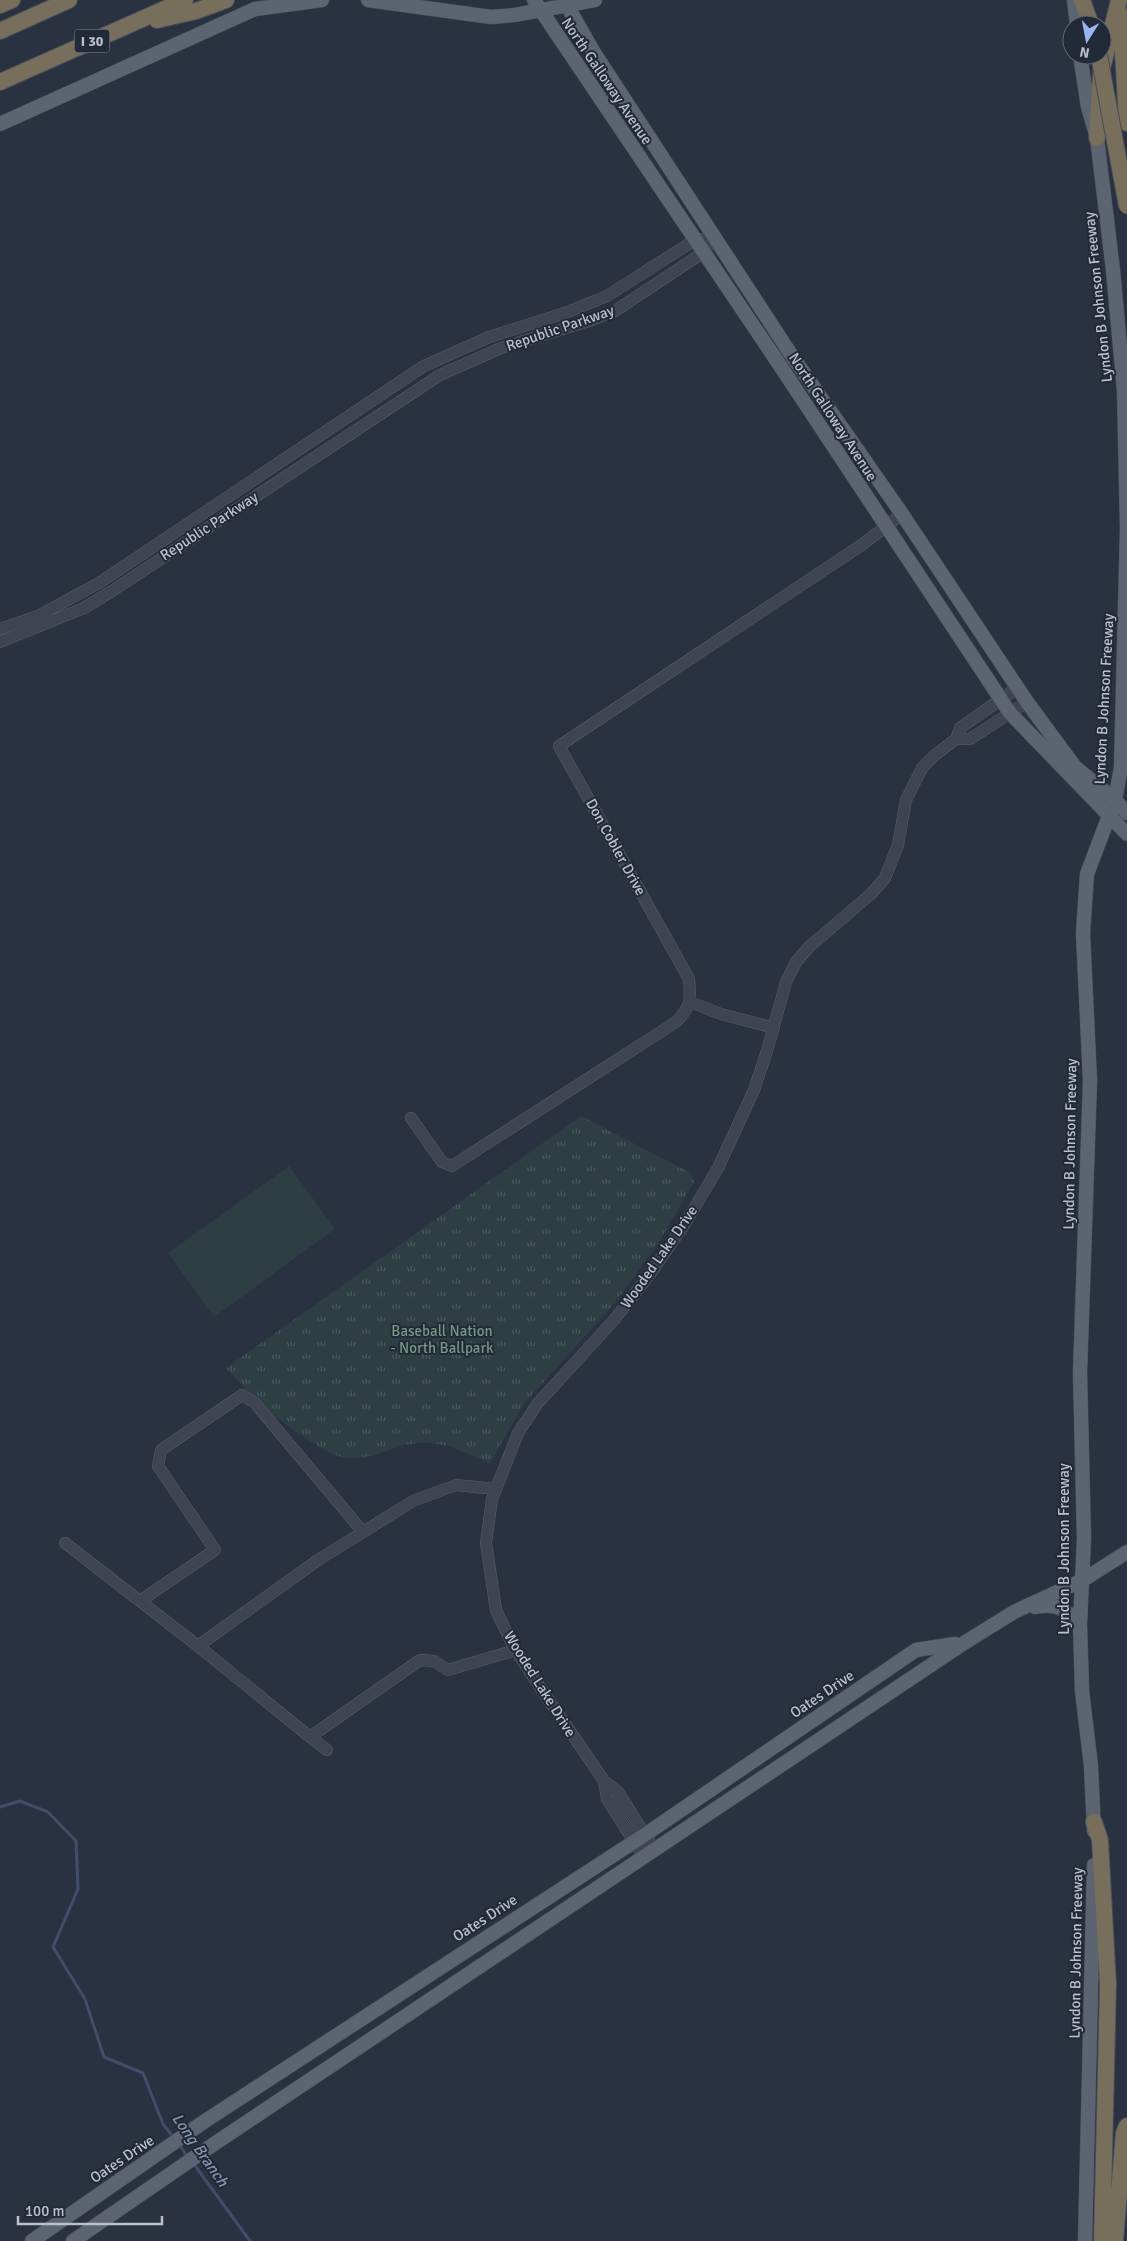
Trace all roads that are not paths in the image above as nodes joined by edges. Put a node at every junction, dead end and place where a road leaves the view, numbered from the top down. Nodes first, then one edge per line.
1 (12, 0) edge
2 (69, 0) edge
3 (185, 0) edge
4 (226, 0) edge
5 (268, 0) edge
6 (322, 0) edge
7 (368, 0) edge
8 (595, 0) edge
9 (1074, 0) edge
10 (1082, 0) edge
11 (1119, 0) edge
12 (566, 3) edge
13 (537, 5) edge
14 (0, 6) edge
15 (255, 9) junction
16 (1076, 15) edge
17 (1087, 15) edge
18 (123, 28) junction
19 (0, 31) edge
20 (1082, 65) edge
21 (1101, 65) edge
22 (0, 82) edge
23 (1127, 123) edge
24 (0, 124) edge
25 (1097, 138) junction
26 (650, 139) junction
27 (633, 149) junction
28 (1127, 206) edge
29 (715, 236) junction
30 (695, 240) junction
31 (704, 252) junction
32 (565, 313) junction
33 (568, 328) junction
34 (902, 514) junction
35 (885, 527) junction
36 (0, 629) edge
37 (0, 642) edge
38 (1018, 688) junction
39 (1001, 699) junction
40 (1027, 702) junction
41 (1010, 713) junction
42 (956, 739) junction
43 (1121, 768) junction
44 (1093, 784) junction
45 (1115, 800) junction
46 (1127, 813) edge
47 (1110, 816) junction
48 (1127, 834) edge
49 (690, 1002) junction
50 (774, 1028) junction
51 (411, 1118) dead end
52 (496, 1489) junction
53 (363, 1532) junction
54 (65, 1543) dead end
55 (1127, 1552) edge
56 (1083, 1580) junction
57 (140, 1601) junction
58 (1014, 1612) junction
59 (1080, 1624) junction
60 (964, 1643) junction
61 (198, 1646) junction
62 (516, 1650) junction
63 (793, 1733) junction
64 (310, 1737) junction
65 (803, 1749) junction
66 (327, 1750) dead end
67 (1094, 1822) junction
68 (640, 1837) junction
69 (649, 1852) junction
70 (246, 2095) junction
71 (257, 2115) junction
72 (1127, 2126) edge
73 (77, 2209) junction
74 (89, 2230) junction
75 (32, 2241) edge
76 (73, 2241) edge
77 (1085, 2241) edge
78 (1102, 2241) edge
79 (1115, 2241) edge

1 - 14 highway
2 - 19 highway
3 - 18 highway, I 30
4 - 18 highway
5 - 15 main road
6 - 15 main road
7 - 13 main road
8 - 12 main road
9 - 16 main road
10 - 17 highway
11 - 23 highway
11 - 25 highway
12 - 13 main road
12 - 26 main road, North Galloway Avenue
13 - 27 main road, North Galloway Avenue
15 - 24 main road
18 - 22 highway, I 30
20 - 25 main road, Lyndon B Johnson Freeway
21 - 28 highway, bridge
25 - 43 main road, Lyndon B Johnson Freeway
26 - 27 main road
26 - 29 main road, North Galloway Avenue
27 - 30 main road, North Galloway Avenue
29 - 30 street, Republic Parkway
29 - 31 street, Republic Parkway
29 - 34 main road, North Galloway Avenue
30 - 31 main road, North Galloway Avenue
30 - 32 street, Republic Parkway
31 - 33 street, Republic Parkway
31 - 35 main road, North Galloway Avenue
32 - 33 street
32 - 36 street, Republic Parkway
33 - 37 street, Republic Parkway
34 - 35 street, Don Cobler Drive
34 - 38 main road, North Galloway Avenue
35 - 39 main road, North Galloway Avenue
35 - 49 street, Don Cobler Drive
38 - 39 street, Wooded Lake Drive
38 - 40 main road, North Galloway Avenue
39 - 41 main road, North Galloway Avenue
39 - 42 street, Wooded Lake Drive
40 - 41 street, Wooded Lake Drive
40 - 44 main road, North Galloway Avenue
41 - 42 street, Wooded Lake Drive
41 - 47 main road, North Galloway Avenue
42 - 50 street, Wooded Lake Drive
43 - 44 main road
43 - 45 main road, Lyndon B Johnson Freeway
44 - 45 main road, North Galloway Avenue
45 - 46 main road, North Galloway Avenue
45 - 47 main road, Lyndon B Johnson Freeway
47 - 48 main road, North Galloway Avenue
47 - 56 main road, Lyndon B Johnson Freeway
49 - 50 street
49 - 51 street
50 - 52 street, Wooded Lake Drive
52 - 53 street
52 - 62 street, Wooded Lake Drive
53 - 57 street
53 - 61 street
54 - 57 street
55 - 56 main road, Oates Drive
56 - 58 main road, Oates Drive
56 - 59 main road, Lyndon B Johnson Freeway
57 - 61 street
58 - 59 main road
58 - 60 main road, Oates Drive
59 - 67 main road, Lyndon B Johnson Freeway
60 - 63 main road, Oates Drive
60 - 65 main road, Oates Drive
61 - 64 street
62 - 64 street
62 - 68 street, Wooded Lake Drive
63 - 65 main road
63 - 68 main road, Oates Drive
64 - 66 street
65 - 69 main road, Oates Drive
67 - 77 main road, Lyndon B Johnson Freeway
67 - 78 highway
68 - 69 street, Wooded Lake Drive
68 - 70 main road, Oates Drive
69 - 71 main road, Oates Drive
70 - 71 main road
70 - 73 main road, Oates Drive
71 - 74 main road, Oates Drive
72 - 79 highway
73 - 74 main road
73 - 75 main road, Oates Drive
74 - 76 main road, Oates Drive

